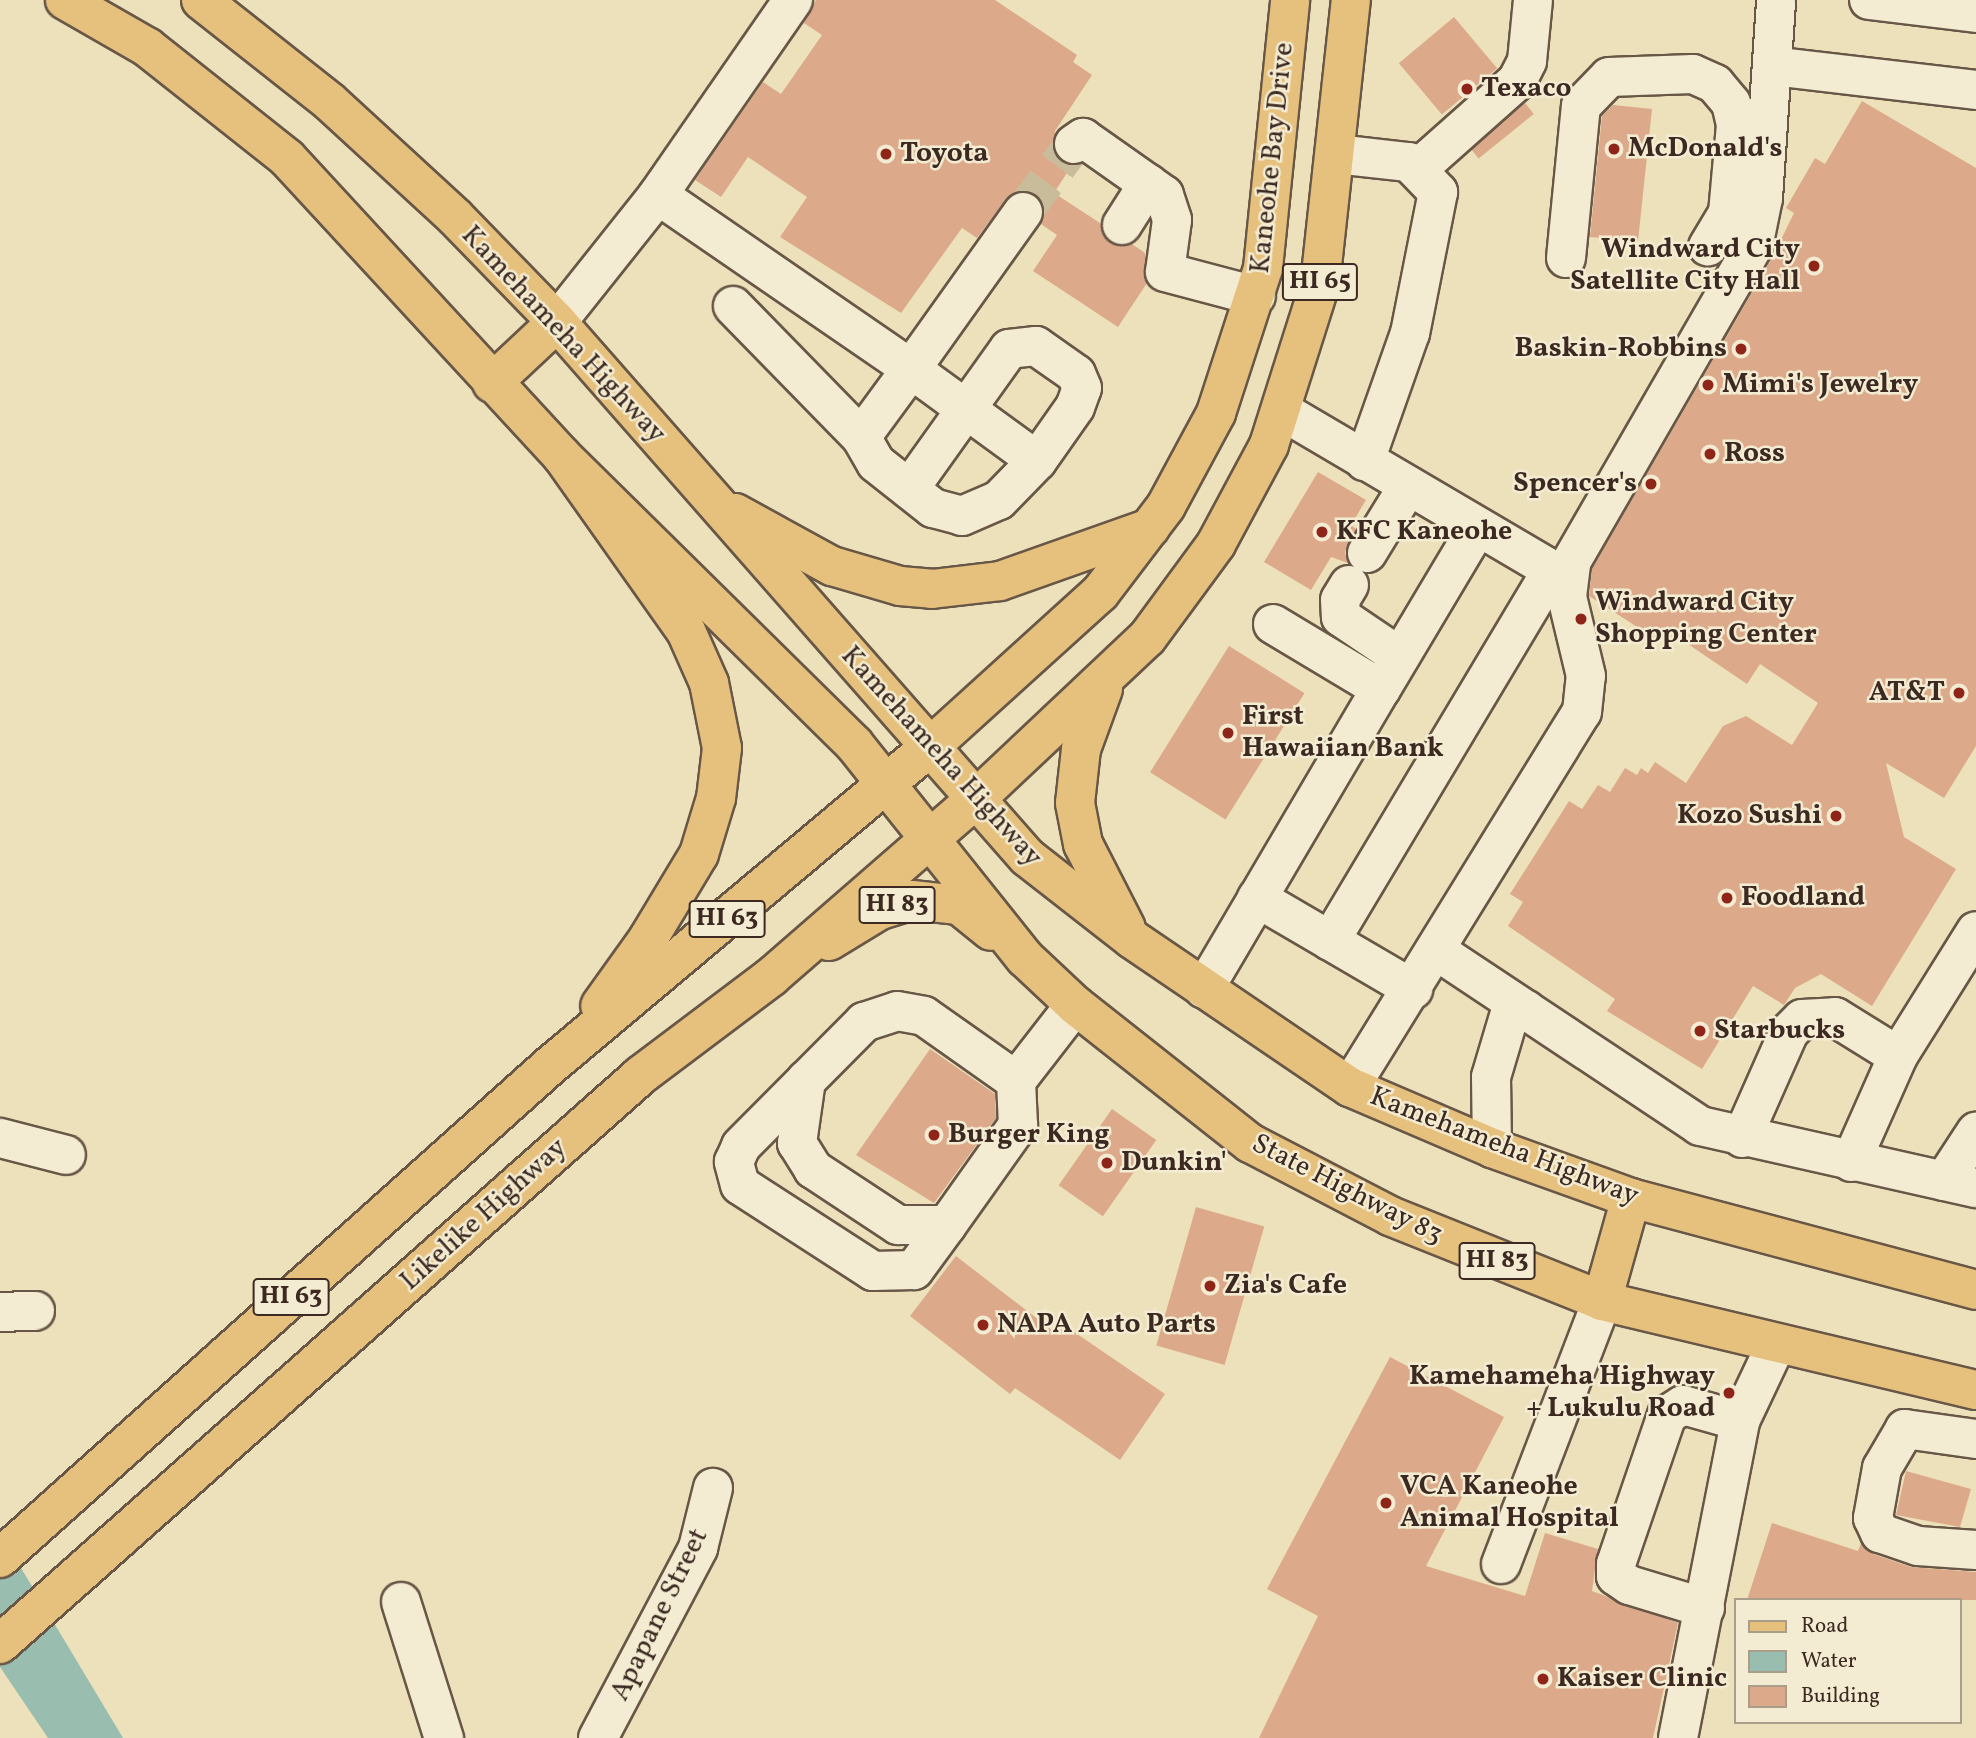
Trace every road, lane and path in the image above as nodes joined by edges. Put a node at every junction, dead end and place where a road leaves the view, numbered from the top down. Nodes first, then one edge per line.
1 (65, 0) edge
2 (793, 0) edge
3 (1290, 0) edge
4 (1351, 0) edge
5 (1533, 0) edge
6 (1776, 0) edge
7 (1869, 0) edge
8 (217, 5) edge
9 (1976, 13) edge
10 (1772, 66) junction
11 (1920, 83) junction
12 (1976, 90) edge
13 (1976, 119) edge
14 (1073, 144) dead end
15 (1336, 154) junction
16 (1420, 167) junction
17 (1149, 184) junction
18 (658, 194) junction
19 (1023, 212) tunnel mouth
20 (1122, 225) dead end
21 (1566, 258) dead end
22 (1733, 286) junction
23 (1256, 296) junction
24 (733, 306) dead end
25 (557, 322) junction
26 (911, 369) junction
27 (492, 383) junction
28 (966, 410) junction
29 (1282, 411) junction
30 (861, 437) junction
31 (562, 456) junction
32 (1037, 461) junction
33 (1365, 461) junction
34 (1408, 486) junction
35 (909, 489) junction
36 (715, 502) junction
37 (1150, 528) junction
38 (1477, 528) junction
39 (1560, 575) junction
40 (1352, 579) junction
41 (1273, 624) dead end
42 (1311, 647) junction
43 (1400, 657) junction
44 (1106, 682) junction
45 (1381, 689) junction
46 (931, 746) junction
47 (888, 784) junction
48 (977, 798) junction
49 (928, 838) junction
50 (1256, 898) junction
51 (1976, 932) edge
52 (1132, 939) junction
53 (1330, 941) junction
54 (1437, 951) junction
55 (1025, 958) junction
56 (771, 978) junction
57 (1204, 989) junction
58 (1413, 989) junction
59 (1075, 1005) junction
60 (1526, 1010) junction
61 (565, 1053) junction
62 (1898, 1056) junction
63 (806, 1080) junction
64 (1016, 1081) junction
65 (1350, 1087) junction
66 (1976, 1132) edge
67 (0, 1138) edge
68 (1742, 1138) junction
69 (1492, 1149) junction
70 (66, 1155) dead end
71 (1851, 1161) junction
72 (1960, 1184) edge
73 (1631, 1198) junction
74 (947, 1225) junction
75 (1976, 1290) edge
76 (1602, 1301) junction
77 (1776, 1345) junction
78 (1958, 1386) edge
79 (1740, 1421) junction
80 (1931, 1432) junction
81 (1976, 1439) edge
82 (713, 1488) dead end
83 (9, 1550) edge
84 (1976, 1550) edge
85 (1501, 1563) dead end
86 (401, 1602) dead end
87 (1705, 1608) junction
88 (0, 1644) edge
89 (444, 1738) edge
90 (598, 1738) edge
91 (1678, 1738) edge

1 - 27 main road, Kamehameha Highway
2 - 18 street
3 - 23 main road, Kaneohe Bay Drive / HI 65
4 - 15 main road, HI 65
5 - 16 street
6 - 10 street
7 - 9 street
8 - 25 main road, Kamehameha Highway
10 - 11 street
10 - 22 street
11 - 12 street
11 - 13 street
14 - 17 street
15 - 16 street
15 - 29 main road, HI 65
16 - 33 street
17 - 20 street
17 - 23 street
18 - 25 street
18 - 26 street
19 - 26 street
21 - 22 street
22 - 39 street
23 - 37 main road, Kaneohe Bay Drive / HI 65
24 - 30 street
25 - 27 main road
25 - 36 main road, Kamehameha Highway
26 - 28 street
26 - 30 street
27 - 31 main road, Kamehameha Highway
28 - 32 street
28 - 32 street
28 - 35 street
29 - 33 street
29 - 44 main road, HI 65
30 - 35 street
31 - 47 main road, Kamehameha Highway
31 - 61 main road
32 - 35 street
33 - 34 street
34 - 38 street
34 - 40 street
36 - 37 main road
36 - 46 main road, Kamehameha Highway
37 - 46 main road, Kaneohe Bay Drive / HI 65
38 - 39 street
38 - 43 street
39 - 53 street
39 - 54 street
40 - 42 street
40 - 43 street
41 - 42 street
42 - 45 street
43 - 45 street
44 - 48 main road, HI 65
44 - 52 main road
45 - 50 street
46 - 47 main road, HI 63
46 - 48 main road, Kamehameha Highway
47 - 49 main road, State Highway 83
47 - 61 main road, HI 63
48 - 49 main road, Likelike Highway / HI 63
48 - 52 main road, Kamehameha Highway
49 - 55 main road, State Highway 83
49 - 56 main road, Likelike Highway / HI 63
50 - 53 street
50 - 57 street
51 - 62 street
52 - 57 main road, Kamehameha Highway
53 - 58 street
54 - 58 street
54 - 60 street
55 - 56 main road, HI 83
55 - 59 main road, State Highway 83 / HI 83
56 - 88 main road, Likelike Highway / HI 63
57 - 65 main road, Kamehameha Highway
58 - 65 street
59 - 64 street
59 - 76 main road, State Highway 83 / HI 83
60 - 68 street
60 - 69 street
61 - 83 main road, HI 63
62 - 68 street
62 - 71 street
63 - 64 street
63 - 74 street
63 - 74 street
64 - 74 street
65 - 69 main road, Kamehameha Highway
66 - 72 street
67 - 70 street
68 - 71 street
69 - 73 main road, Kamehameha Highway
71 - 72 street
73 - 75 main road, Kamehameha Highway
73 - 76 main road
76 - 77 main road, State Highway 83 / HI 83
76 - 85 street
77 - 78 main road, State Highway 83 / HI 83
77 - 79 street
78 - 80 street
79 - 87 street
79 - 87 street
80 - 81 street
80 - 84 street
82 - 90 street, Apapane Street
86 - 89 street
87 - 91 street

